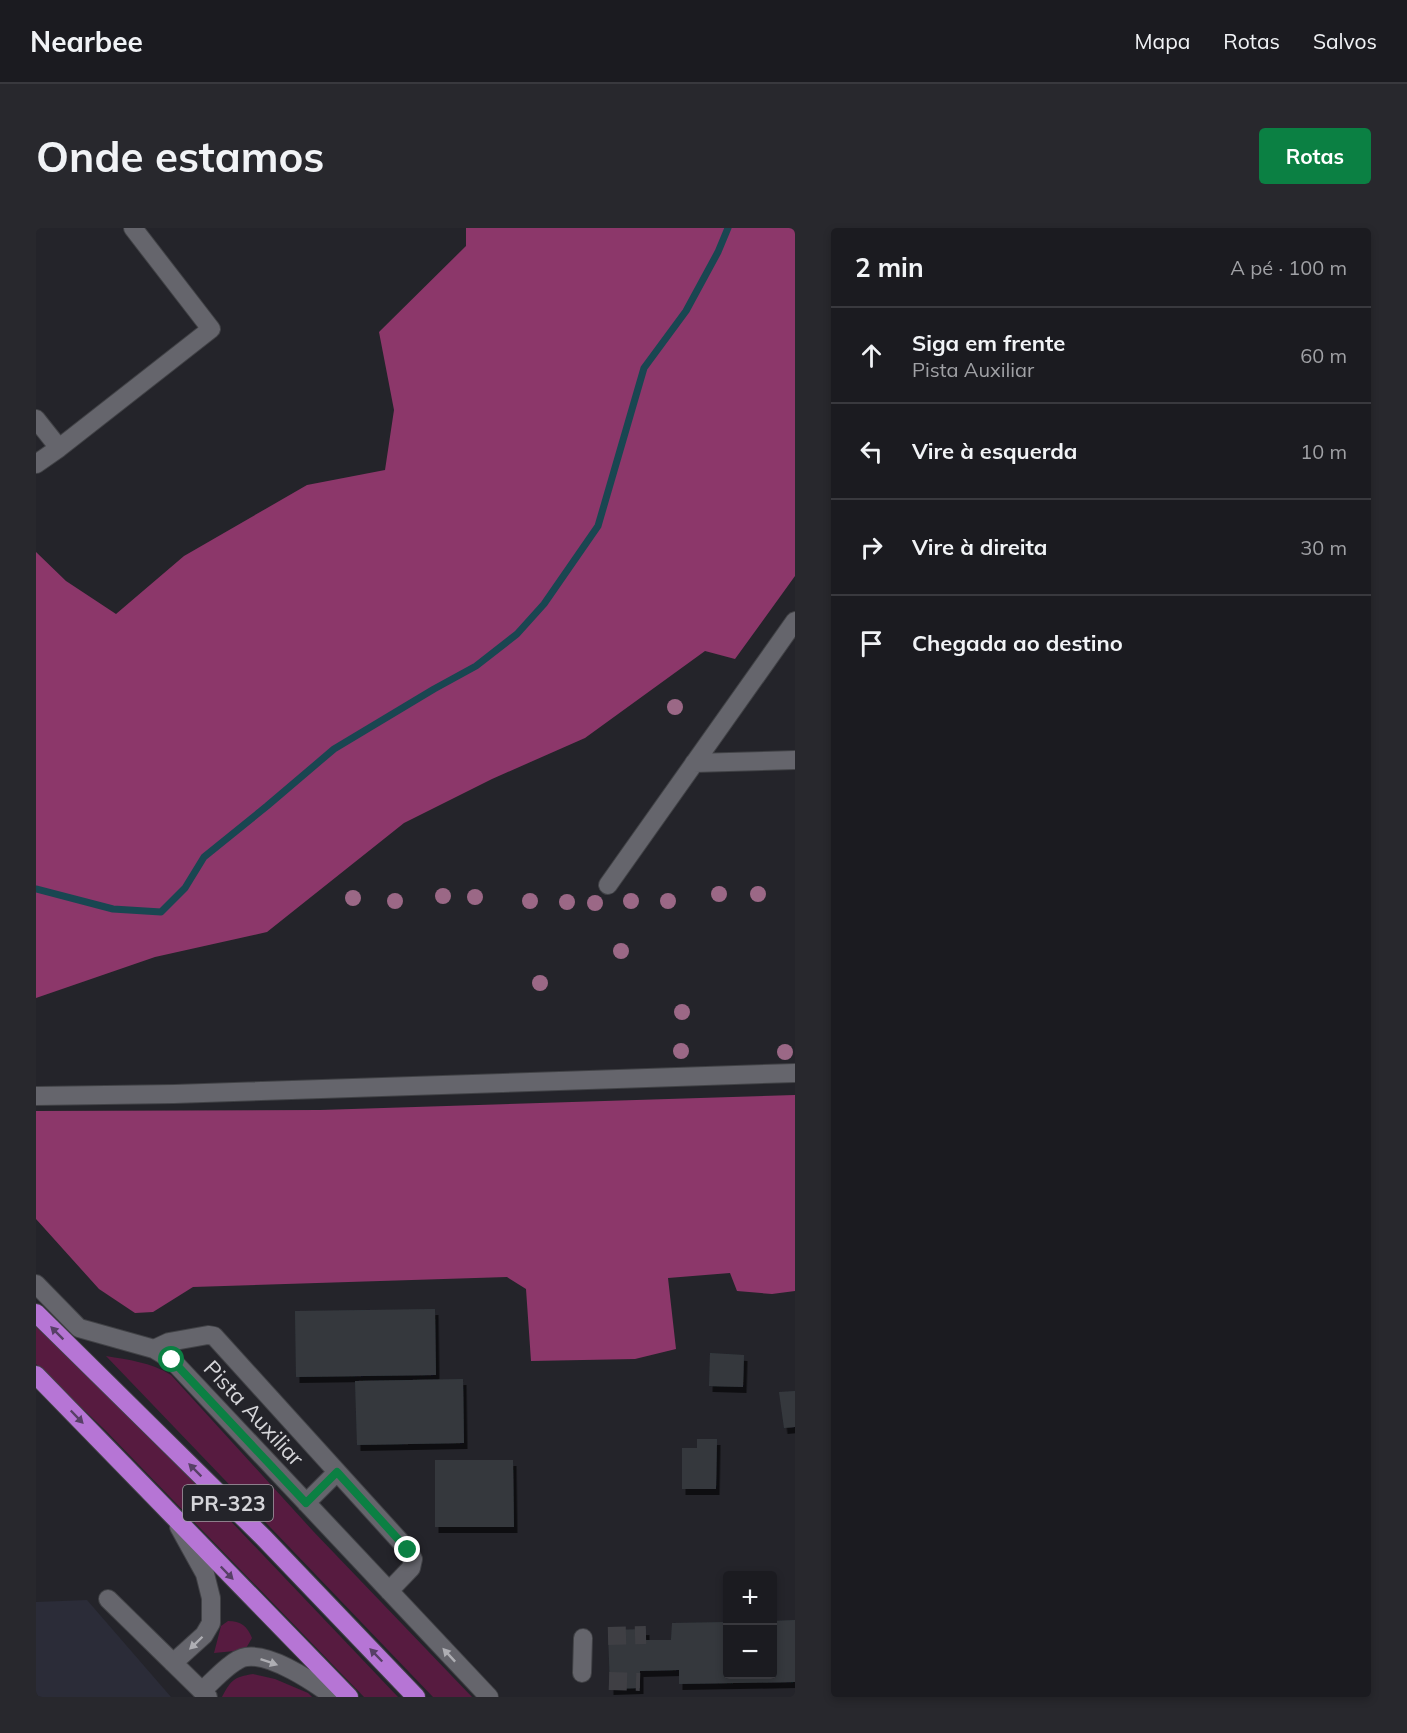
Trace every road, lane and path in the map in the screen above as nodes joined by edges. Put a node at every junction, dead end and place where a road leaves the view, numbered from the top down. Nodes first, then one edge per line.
1 (133, 228) edge
2 (36, 419) edge
3 (58, 448) junction
4 (36, 464) edge
5 (795, 621) edge
6 (795, 760) edge
7 (694, 763) junction
8 (608, 885) dead end
9 (795, 1073) edge
10 (36, 1096) edge
11 (36, 1284) edge
12 (36, 1313) edge
13 (154, 1349) junction
14 (36, 1376) edge
15 (337, 1472) junction
16 (306, 1503) junction
17 (171, 1515) junction
18 (389, 1591) junction
19 (108, 1599) dead end
20 (583, 1638) dead end
21 (173, 1663) junction
22 (582, 1673) dead end
23 (205, 1694) edge
24 (334, 1697) edge
25 (349, 1697) edge
26 (416, 1697) edge
27 (489, 1697) edge

1 - 3 street
2 - 3 street
3 - 4 street
5 - 7 street
6 - 7 street
7 - 8 street
9 - 10 street
11 - 13 street
26 -> 12 highway, PR-323
13 - 15 street
13 - 16 street, Pista Auxiliar
14 -> 17 highway, PR-323
15 - 16 street
15 - 18 street
16 - 18 street, Pista Auxiliar
17 -> 21 street
17 -> 25 highway, PR-323
27 -> 18 street, Pista Auxiliar
19 - 21 street
20 - 22 street
21 - 23 street
23 -> 24 street

